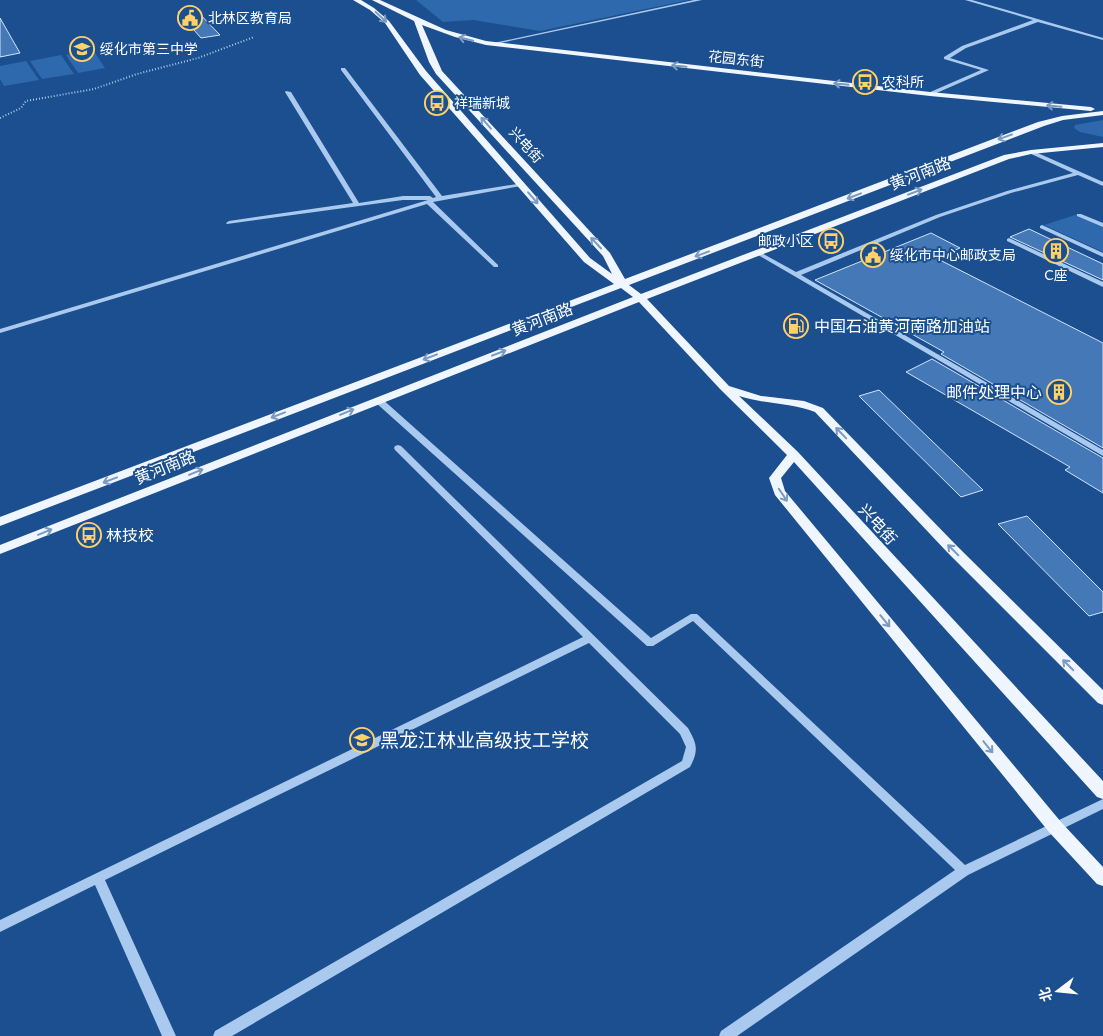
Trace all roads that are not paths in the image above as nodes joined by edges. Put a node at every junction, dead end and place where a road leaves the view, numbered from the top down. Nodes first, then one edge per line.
1 (356, 0) edge
2 (376, 0) edge
3 (700, 0) edge
4 (967, 0) edge
5 (1038, 20) junction
6 (417, 21) junction
7 (1103, 39) edge
8 (491, 44) junction
9 (343, 70) dead end
10 (288, 92) dead end
11 (930, 94) junction
12 (1103, 112) edge
13 (1103, 145) edge
14 (1031, 152) junction
15 (1078, 173) junction
16 (538, 181) junction
17 (521, 184) junction
18 (1103, 184) edge
19 (440, 198) junction
20 (429, 202) junction
21 (357, 205) junction
22 (1079, 214) dead end
23 (229, 222) dead end
24 (1103, 225) edge
25 (1042, 227) dead end
26 (1009, 240) dead end
27 (737, 241) junction
28 (756, 252) junction
29 (1103, 255) edge
30 (496, 266) dead end
31 (796, 275) junction
32 (622, 283) junction
33 (1103, 285) edge
34 (641, 298) junction
35 (0, 331) edge
36 (724, 387) junction
37 (378, 400) junction
38 (398, 448) dead end
39 (1103, 453) edge
40 (794, 455) junction
41 (0, 522) edge
42 (0, 550) edge
43 (590, 638) junction
44 (1103, 699) edge
45 (1103, 792) edge
46 (1103, 804) edge
47 (1055, 827) junction
48 (964, 871) junction
49 (98, 878) junction
50 (1103, 879) edge
51 (0, 926) edge
52 (169, 1036) edge
53 (220, 1036) edge
54 (726, 1036) edge

1 -> 17 main road, 兴电街
2 - 6 main road, 花园东街
3 - 8 street
4 - 5 street
5 - 7 street
5 - 11 street
8 -> 6 main road, 花园东街
16 -> 6 main road, 兴电街
11 -> 8 main road, 花园东街
9 - 19 street
10 - 21 street
12 -> 11 main road, 花园东街
12 -> 27 main road, 黄河南路
13 - 14 main road, 黄河南路
14 - 15 street
28 -> 14 main road, 黄河南路
15 - 18 street
15 - 31 street
16 - 17 main road
32 -> 16 main road, 兴电街
17 - 19 street
17 -> 32 main road, 兴电街
19 - 20 street
19 - 21 street
20 - 30 street
20 - 35 street
21 - 23 street
22 - 24 street
25 - 29 street
26 - 33 street
27 - 28 main road
27 -> 32 main road, 黄河南路
28 - 31 street
28 - 34 main road, 黄河南路
31 - 39 street
32 - 34 main road, 兴电街
32 -> 41 main road, 黄河南路
34 - 36 main road, 兴电街
37 -> 34 main road, 黄河南路
36 - 40 main road, 兴电街
44 -> 36 main road
42 -> 37 main road, 黄河南路
37 - 48 street
38 - 43 street
40 - 45 main road, 兴电街
40 -> 47 main road
43 - 49 street
43 - 53 street
46 - 47 street
47 - 48 street
47 - 50 main road
48 - 54 street
49 - 51 street
49 - 52 street

